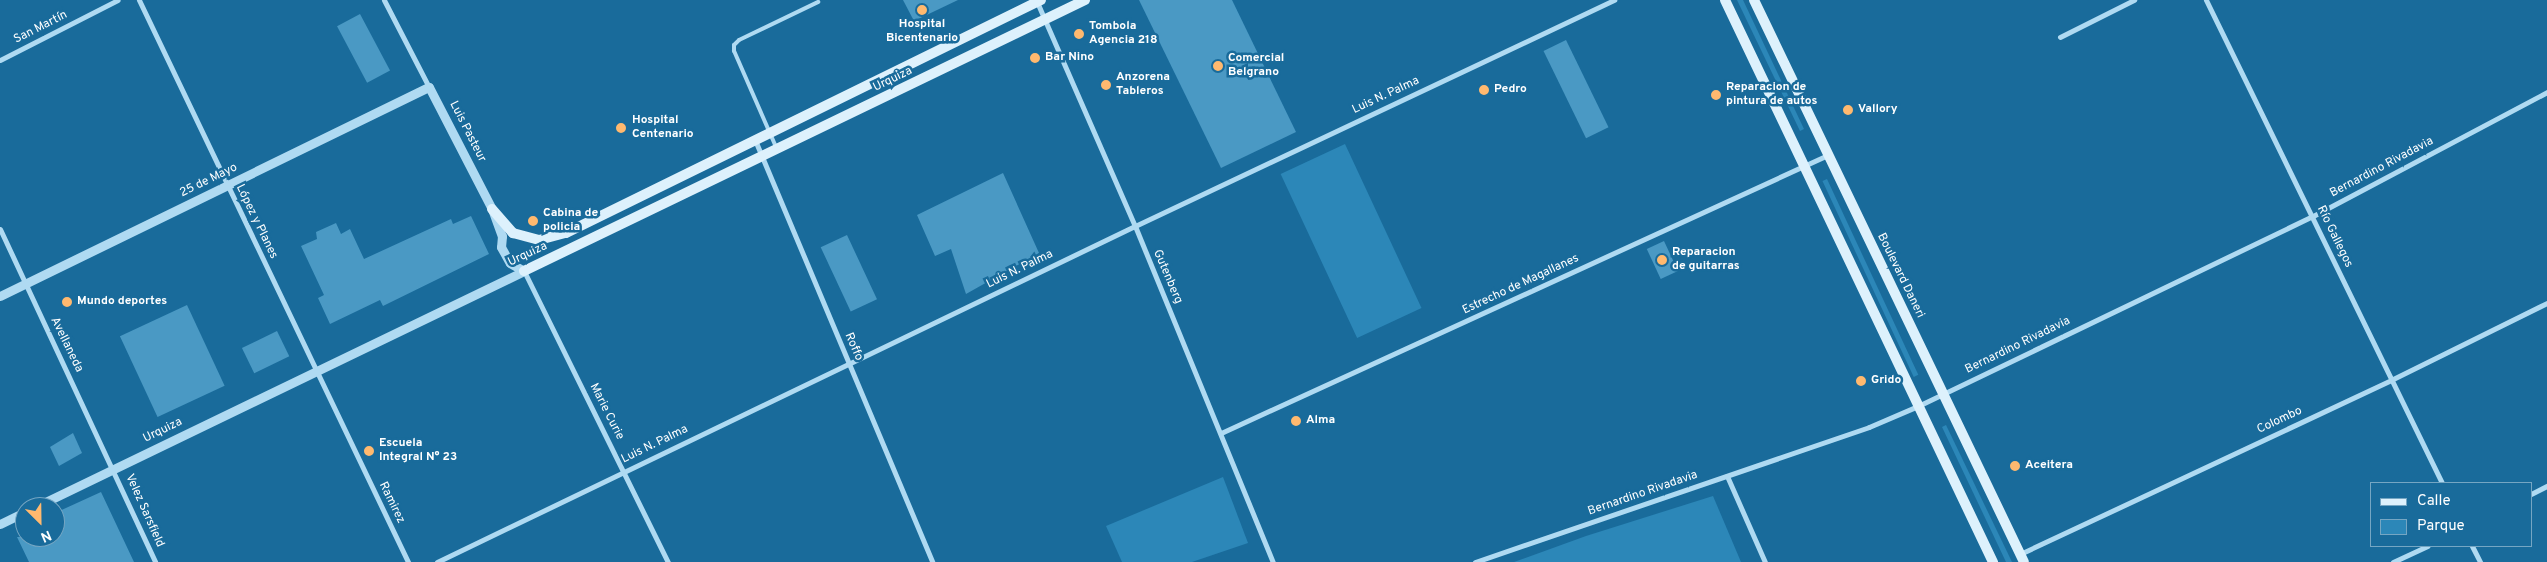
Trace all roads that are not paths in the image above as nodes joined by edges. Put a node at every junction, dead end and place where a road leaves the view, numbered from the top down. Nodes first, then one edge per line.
1 (118, 0) edge
2 (139, 0) edge
3 (384, 0) edge
4 (1085, 0) edge
5 (1614, 0) edge
6 (1725, 0) edge
7 (1754, 0) edge
8 (2134, 0) edge
9 (2206, 0) edge
10 (1039, 1) edge
11 (818, 2) dead end
12 (1045, 19) junction
13 (2060, 37) dead end
14 (0, 60) edge
15 (429, 87) junction
16 (2547, 92) edge
17 (769, 133) junction
18 (754, 139) junction
19 (777, 150) junction
20 (1828, 155) junction
21 (762, 158) junction
22 (1804, 166) junction
23 (228, 186) junction
24 (492, 209) junction
25 (2313, 216) junction
26 (1135, 226) junction
27 (0, 228) edge
28 (524, 271) junction
29 (26, 284) junction
30 (0, 296) edge
31 (2547, 304) edge
32 (849, 363) junction
33 (316, 371) junction
34 (2392, 380) junction
35 (1943, 393) junction
36 (1918, 406) junction
37 (1221, 433) junction
38 (114, 469) junction
39 (624, 470) junction
40 (1727, 476) junction
41 (2442, 482) edge
42 (2547, 486) edge
43 (2532, 494) edge
44 (56, 497) edge
45 (15, 517) edge
46 (0, 524) edge
47 (2425, 547) edge
48 (2472, 547) edge
49 (2022, 558) edge
50 (155, 562) edge
51 (408, 562) edge
52 (437, 562) edge
53 (668, 562) edge
54 (932, 562) edge
55 (1273, 562) edge
56 (1475, 562) edge
57 (1765, 562) edge
58 (1993, 562) edge
59 (2393, 562) edge
60 (2480, 562) edge

1 - 14 street, San Martín
2 - 23 street, López y Planes
3 - 15 street, Luis Pasteur
4 - 12 main road, Urquiza
5 - 26 street, Luis N. Palma
6 - 22 main road
7 - 20 main road, Boulevard Daneri
8 - 13 street
9 - 25 street, Río Gallegos
10 - 12 street, Gutenberg
10 - 17 main road, Urquiza
11 - 17 lane
12 - 19 main road, Urquiza
12 - 26 street, Gutenberg
15 - 23 street, 25 de Mayo
15 - 24 street, Luis Pasteur
16 - 25 street, Bernardino Rivadavia
17 - 18 main road, Urquiza
17 - 19 lane
18 - 21 street, Roffo
18 - 24 main road, Urquiza
19 - 21 main road, Urquiza
20 - 22 street, Estrecho de Magallanes
20 - 35 main road, Boulevard Daneri
21 - 28 main road, Urquiza
21 - 32 street, Roffo
22 - 36 main road
22 - 37 street, Estrecho de Magallanes
23 - 29 street, 25 de Mayo
23 - 33 street, López y Planes
24 - 28 street, Luis Pasteur
25 - 34 street, Río Gallegos
25 - 35 street, Bernardino Rivadavia
26 - 32 street, Luis N. Palma
26 - 37 street, Gutenberg
27 - 29 street, Avellaneda
28 - 33 street, Urquiza
28 - 39 street, Marie Curie
29 - 30 street, 25 de Mayo
29 - 38 street, Avellaneda
31 - 34 street, Colombo
32 - 39 street, Luis N. Palma
32 - 54 street, Roffo
33 - 38 street, Urquiza
33 - 51 street, Ramirez
34 - 41 street, Río Gallegos
34 - 49 street, Colombo
35 - 36 street, Bernardino Rivadavia
35 - 49 main road, Boulevard Daneri
36 - 40 street, Bernardino Rivadavia
36 - 58 main road
37 - 55 street, Gutenberg
38 - 44 street, Urquiza
38 - 50 street, Velez Sarsfield
39 - 52 street, Luis N. Palma
39 - 53 street, Marie Curie
40 - 56 street, Bernardino Rivadavia
40 - 57 street
42 - 43 street
45 - 46 street
47 - 59 street
48 - 60 street

